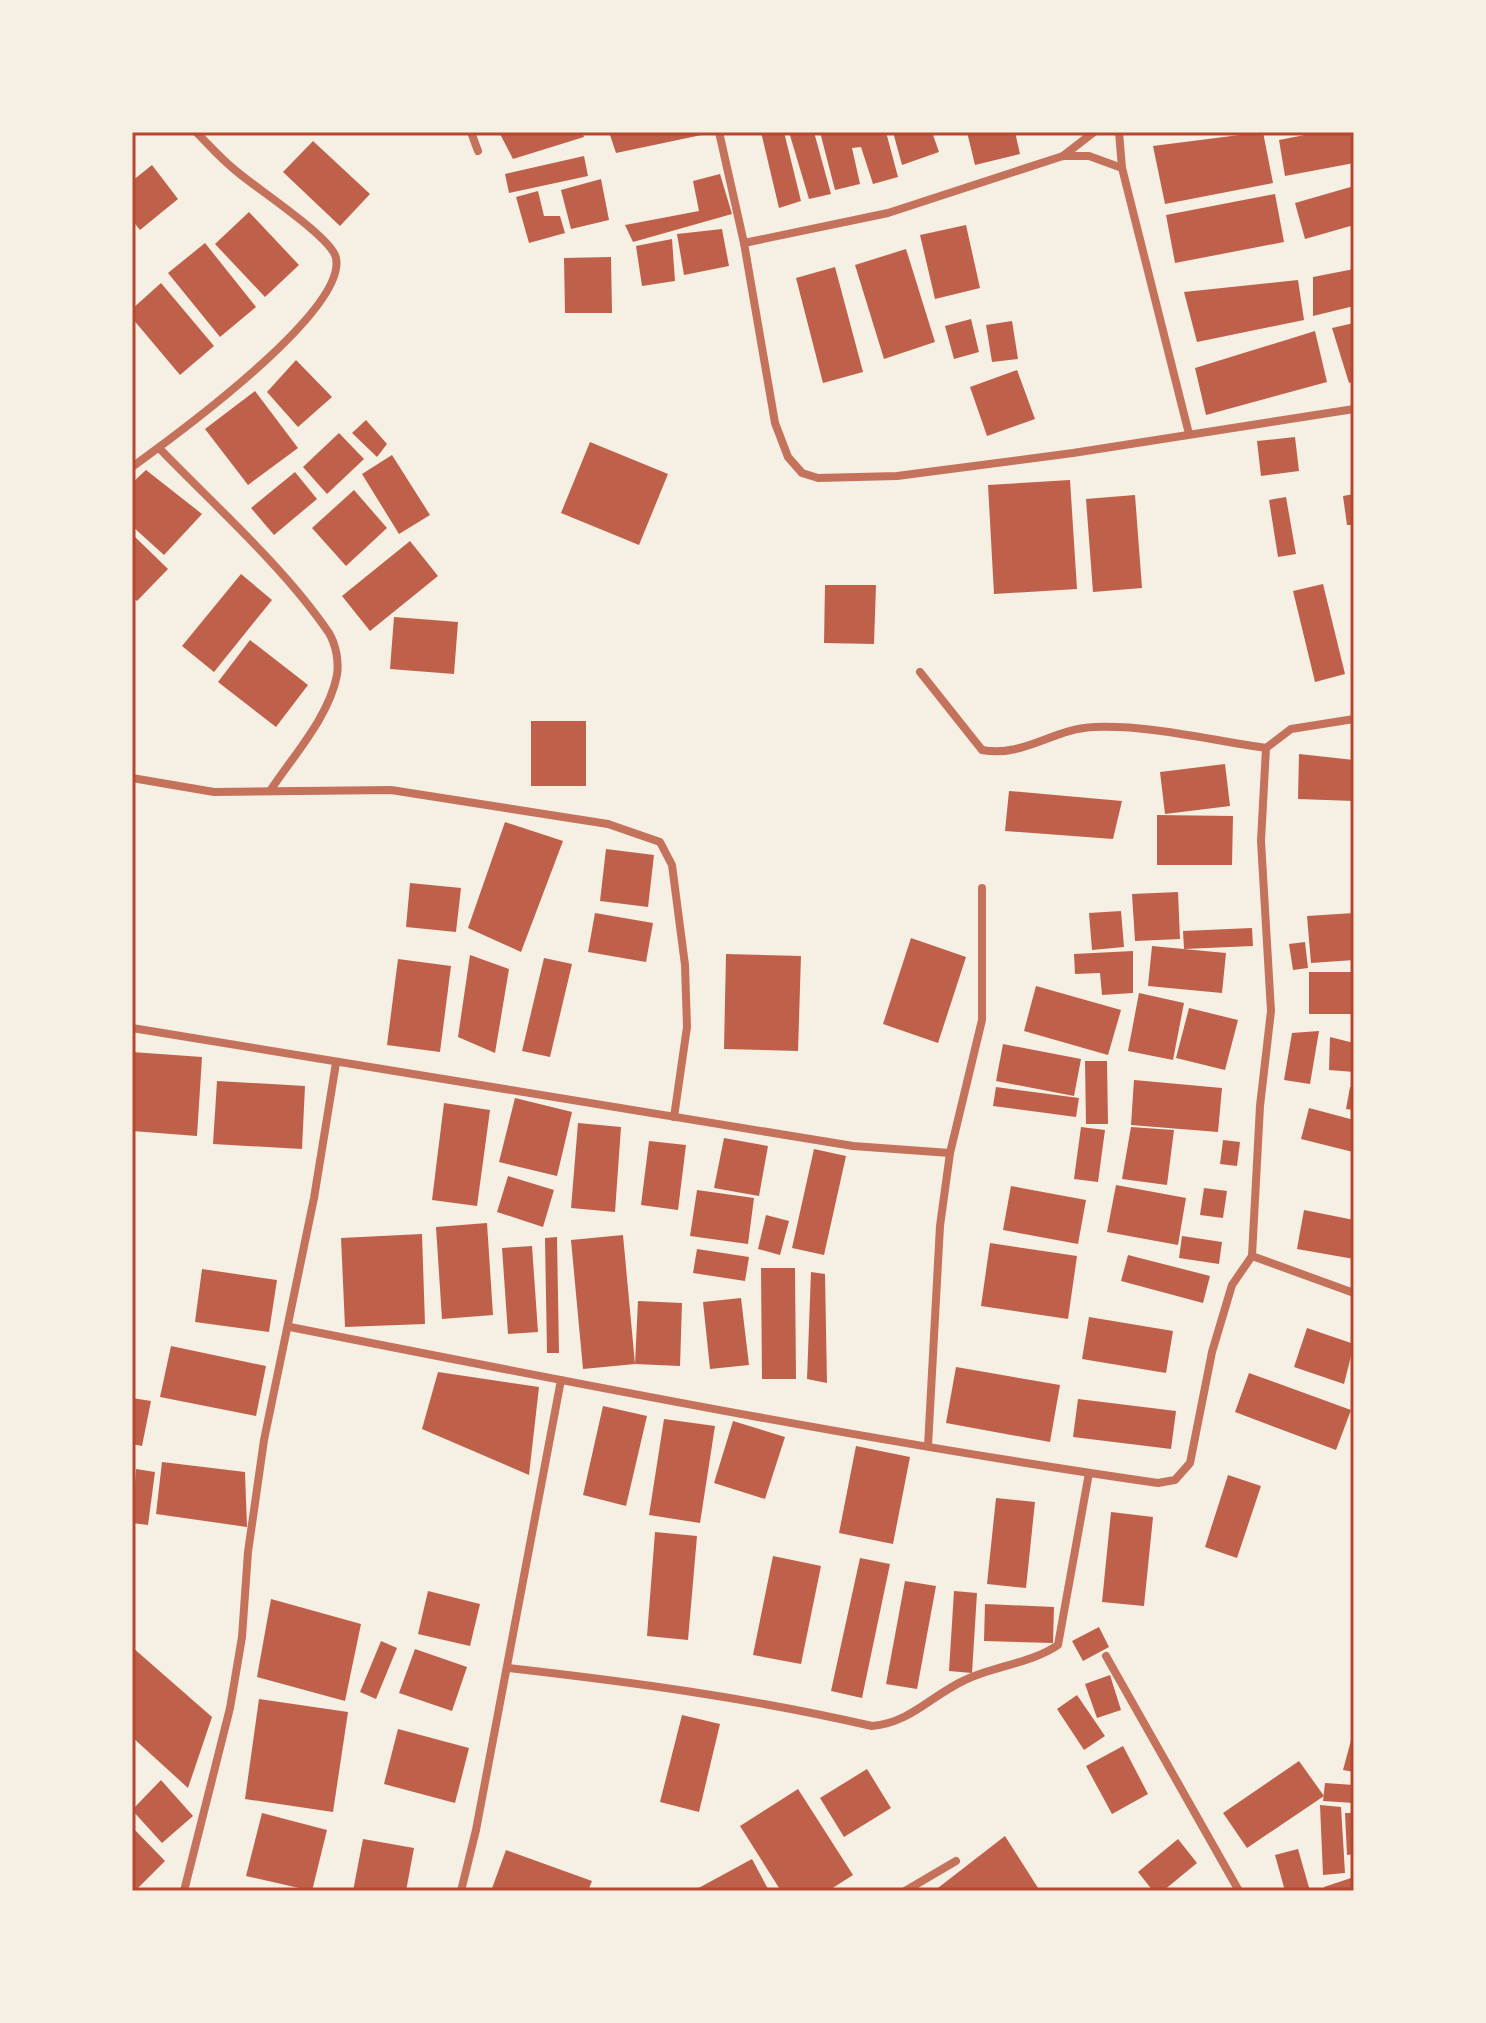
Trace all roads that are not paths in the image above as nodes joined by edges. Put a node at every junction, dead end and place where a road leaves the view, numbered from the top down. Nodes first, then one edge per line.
1 (196, 132) edge
2 (471, 132) edge
3 (719, 132) edge
4 (1094, 132) edge
5 (1119, 132) edge
6 (478, 151) dead end
7 (1063, 156) junction
8 (1122, 168) junction
9 (744, 243) junction
10 (1354, 409) edge
11 (1189, 434) junction
12 (159, 448) junction
13 (132, 467) edge
14 (920, 672) dead end
15 (1354, 719) edge
16 (1266, 748) junction
17 (132, 778) edge
18 (270, 791) junction
19 (982, 888) dead end
20 (132, 1028) edge
21 (336, 1063) junction
22 (674, 1117) junction
23 (950, 1153) junction
24 (1252, 1256) junction
25 (1354, 1293) edge
26 (290, 1327) junction
27 (561, 1380) junction
28 (928, 1446) junction
29 (1089, 1473) junction
30 (1106, 1656) dead end
31 (508, 1668) junction
32 (956, 1861) dead end
33 (184, 1891) edge
34 (461, 1891) edge
35 (905, 1891) edge
36 (1239, 1891) edge

1 - 12 street
2 - 6 street
3 - 9 street
4 - 7 street
5 - 8 street
7 - 8 street
7 - 9 street
8 - 11 street
9 - 11 street
10 - 11 street
12 - 13 street
12 - 18 street
14 - 16 street
15 - 16 street
16 - 24 street
17 - 18 street
18 - 22 street
19 - 23 street
20 - 21 street
21 - 22 street
21 - 26 street
22 - 23 street
23 - 28 street
24 - 25 street
24 - 29 street
26 - 27 street
26 - 33 street
27 - 28 street
27 - 31 street
28 - 29 street
29 - 31 street
30 - 36 street
31 - 34 street
32 - 35 street

